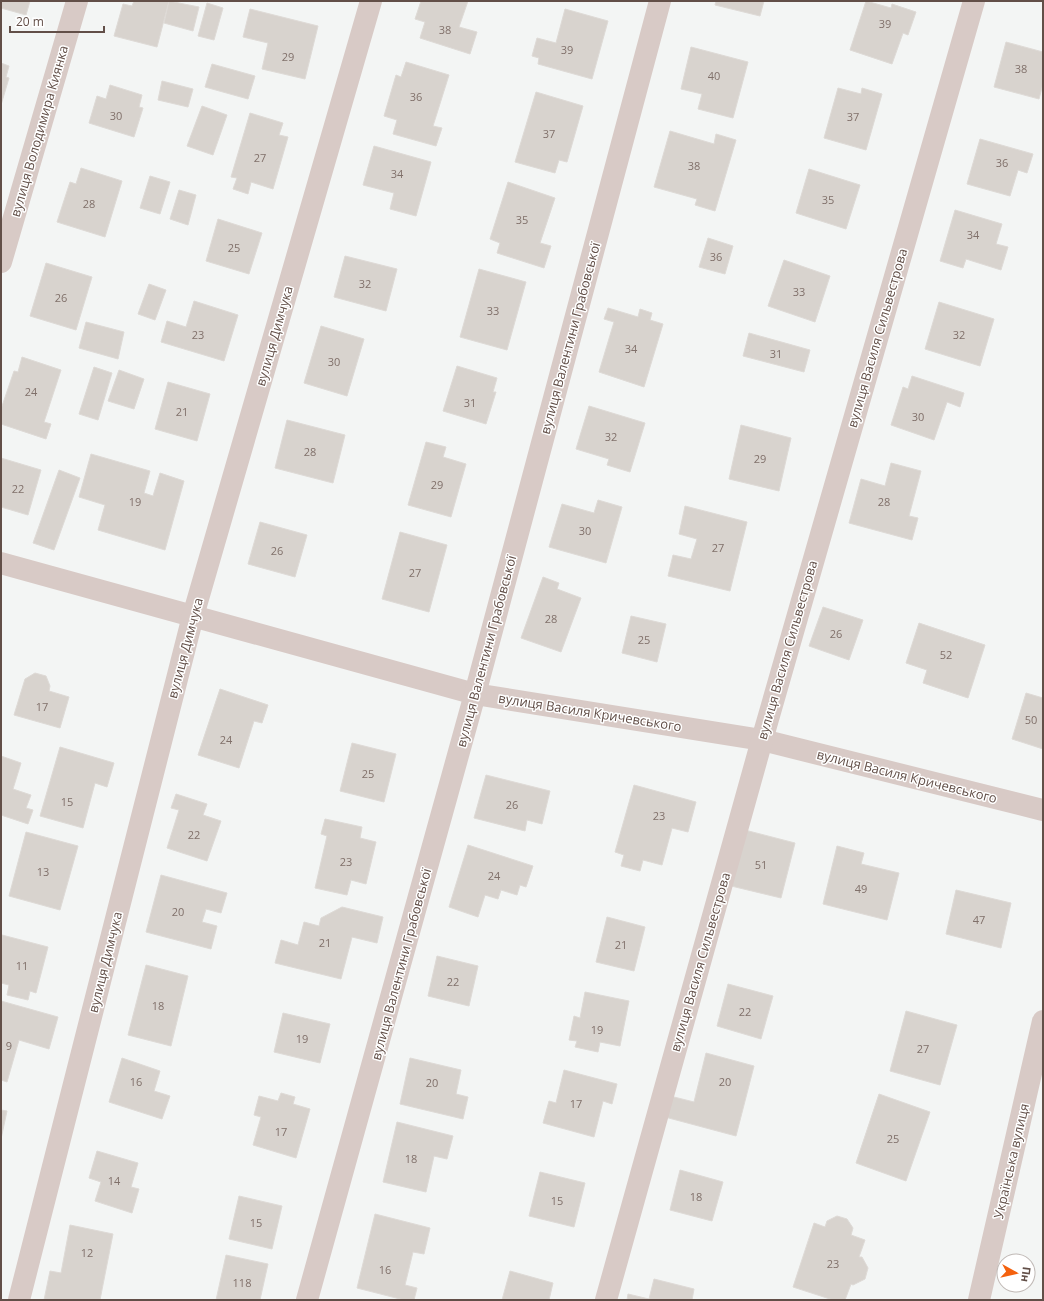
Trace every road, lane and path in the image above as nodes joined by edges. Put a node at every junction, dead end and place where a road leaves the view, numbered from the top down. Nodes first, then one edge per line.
1 (77, 1) edge
2 (371, 1) edge
3 (660, 1) edge
4 (974, 1) edge
5 (1, 262) edge
6 (1, 563) edge
7 (193, 616) junction
8 (475, 694) junction
9 (762, 740) junction
10 (1043, 810) edge
11 (1043, 1021) edge
12 (19, 1300) edge
13 (307, 1300) edge
14 (606, 1300) edge
15 (979, 1300) edge

1 - 5 street, вулиця Володимира Киянка
2 - 7 street, вулиця Димчука
3 - 8 street, вулиця Валентини Грабовської
4 - 9 street, вулиця Василя Сильвестрова
6 - 7 street, вулиця Василя Кричевського
7 - 8 street, вулиця Василя Кричевського
7 - 12 street, вулиця Димчука
8 - 9 street, вулиця Василя Кричевського
8 - 13 street, вулиця Валентини Грабовської
9 - 10 street, вулиця Василя Кричевського
9 - 14 street, вулиця Василя Сильвестрова
11 - 15 street, Українська вулиця

